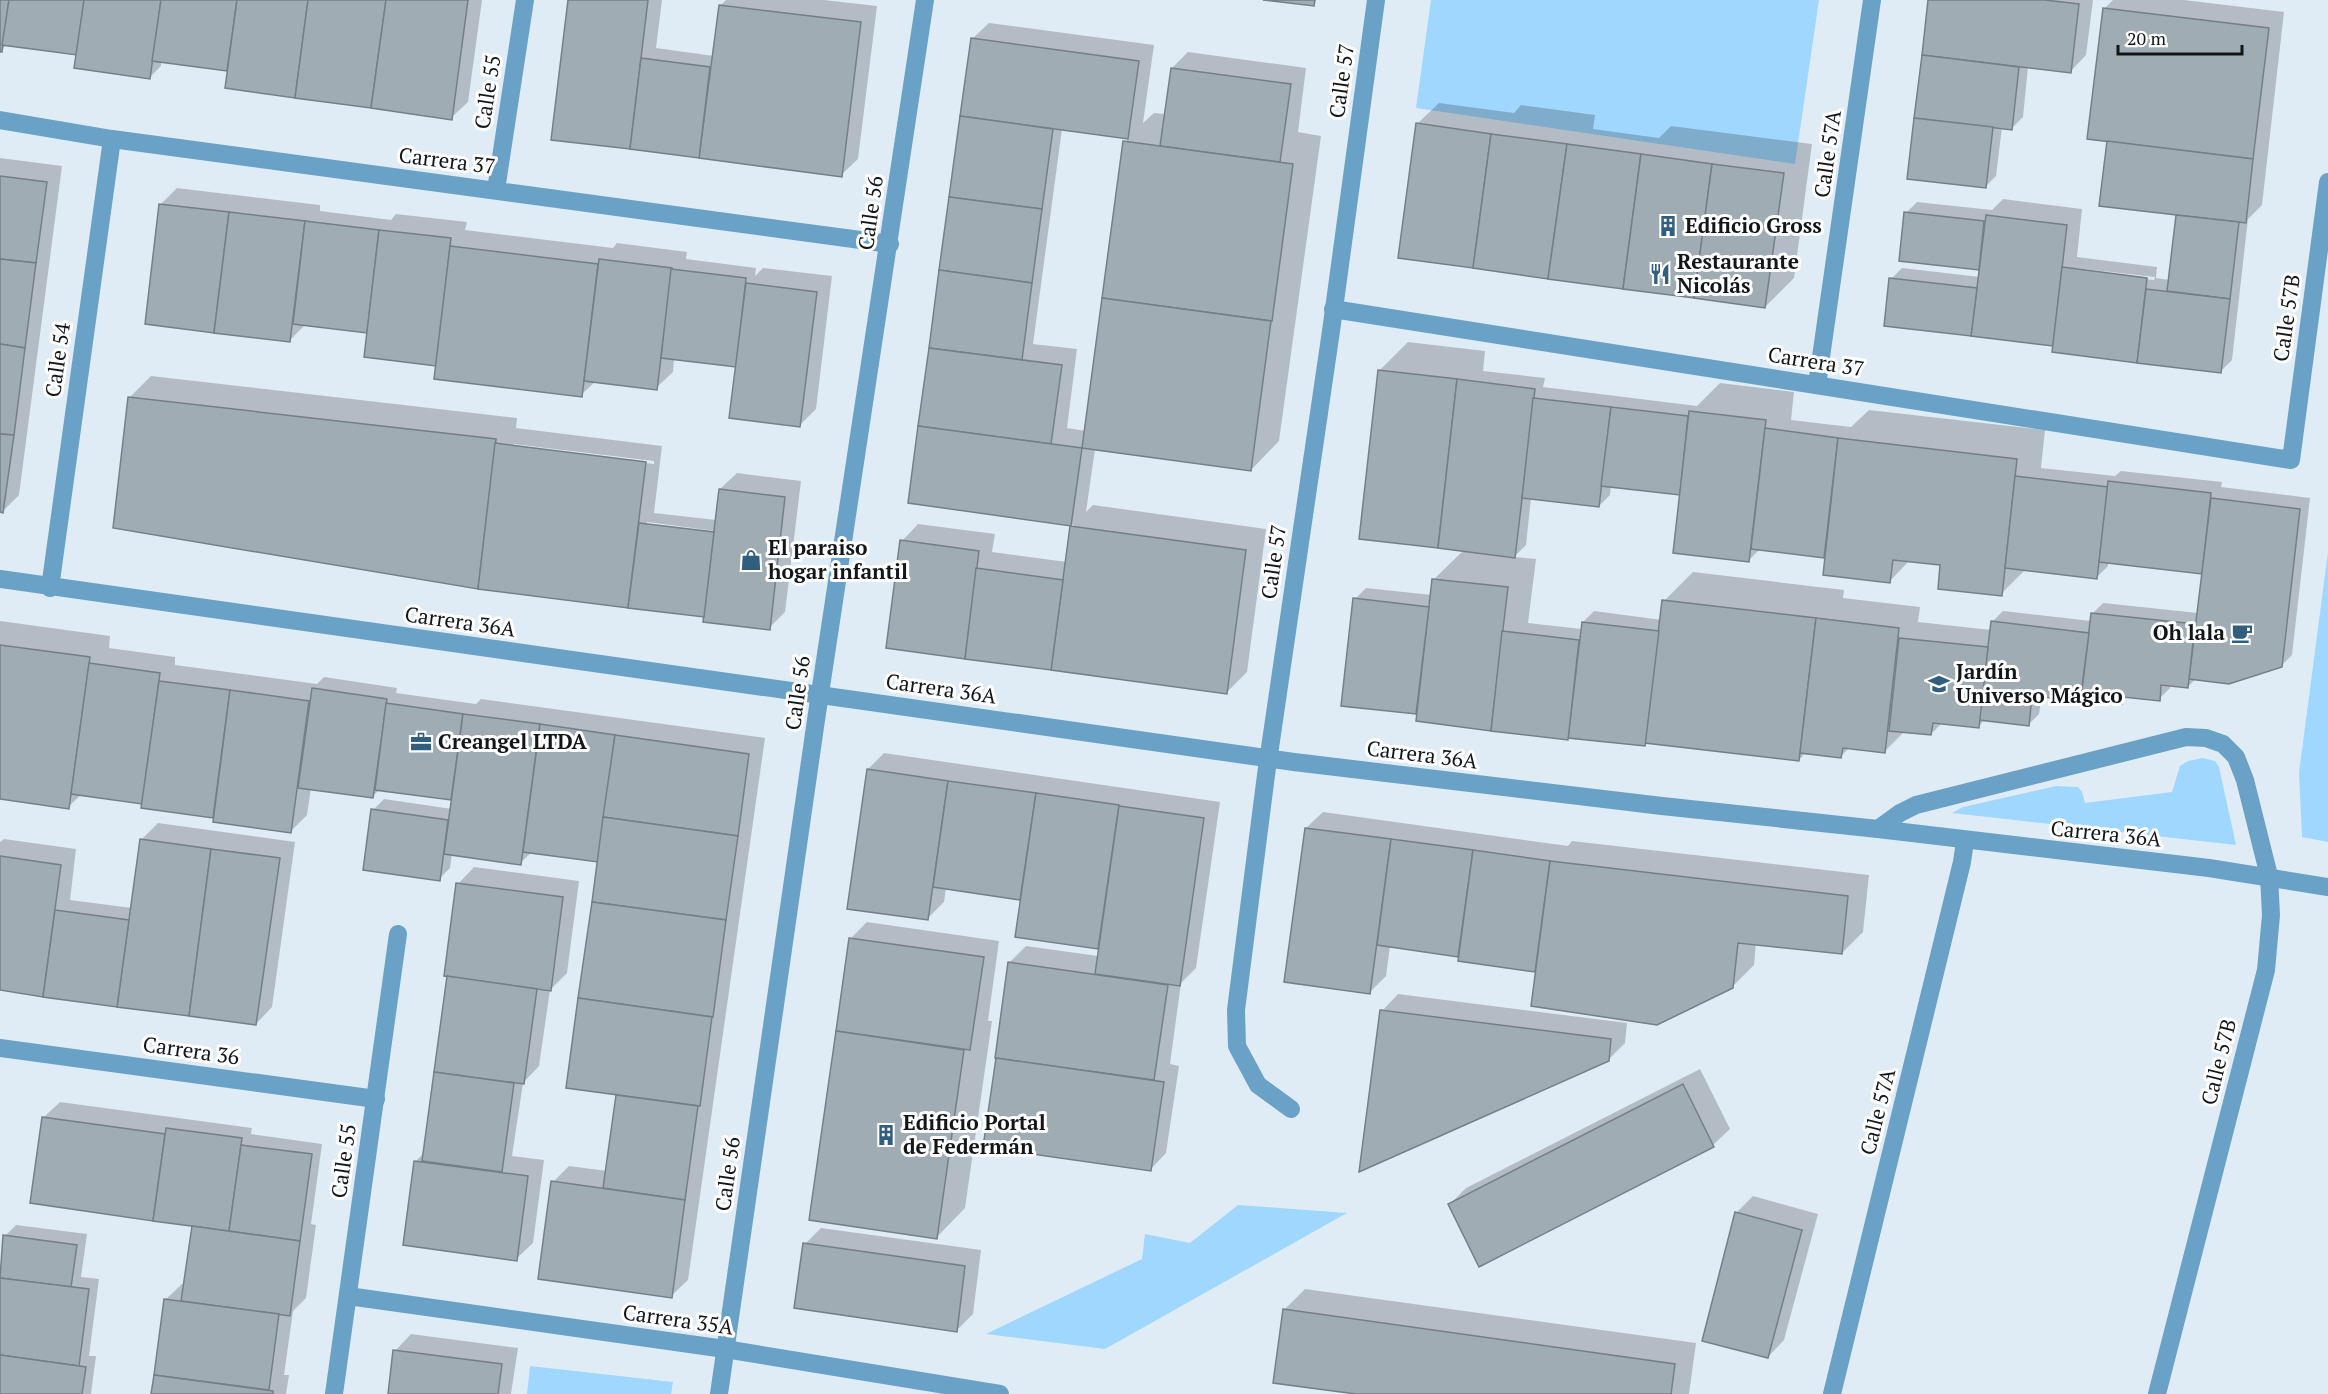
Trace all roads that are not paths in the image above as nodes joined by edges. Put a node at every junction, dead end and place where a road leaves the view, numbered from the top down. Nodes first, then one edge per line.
1 (525, 0) edge
2 (926, 0) edge
3 (1376, 0) edge
4 (1872, 0) edge
5 (0, 120) edge
6 (112, 139) junction
7 (2328, 182) edge
8 (496, 190) junction
9 (890, 244) junction
10 (1334, 309) junction
11 (1817, 385) junction
12 (2291, 460) joint
13 (0, 579) edge
14 (50, 588) junction
15 (820, 695) junction
16 (1268, 758) junction
17 (1878, 829) junction
18 (1965, 841) junction
19 (2269, 876) junction
20 (2328, 887) edge
21 (398, 934) dead end
22 (0, 1048) edge
23 (376, 1099) junction
24 (1291, 1109) dead end
25 (348, 1296) junction
26 (725, 1349) junction
27 (334, 1394) edge
28 (719, 1394) edge
29 (1000, 1394) edge
30 (1832, 1394) edge
31 (2157, 1394) edge

1 - 8 street, Calle 55
2 - 9 street, Calle 56
3 - 10 street, Calle 57
4 - 11 street, Calle 57A
5 - 6 street, Carrera 37
6 - 8 street, Carrera 37
6 - 14 street, Calle 54
7 - 12 street, Calle 57B
8 - 9 street, Carrera 37
9 - 15 street, Calle 56
10 - 11 street, Carrera 37
10 - 16 street, Calle 57
11 - 12 street, Carrera 37
13 - 14 street, Carrera 36A
14 - 15 street, Carrera 36A
15 - 16 street, Carrera 36A
15 - 26 street, Calle 56
16 - 17 street, Carrera 36A
16 - 24 street, Calle 57
17 - 18 street, Carrera 36A
17 - 19 street, Calle 57B
18 - 19 street, Carrera 36A
18 - 30 street, Calle 57A
19 - 20 street, Carrera 36A
19 - 31 street, Calle 57B
21 - 23 street, Calle 55
22 - 23 street, Carrera 36
23 - 25 street, Calle 55
25 - 26 street, Carrera 35A
25 - 27 street, Calle 55
26 - 28 street, Calle 56
26 - 29 street, Carrera 35A

